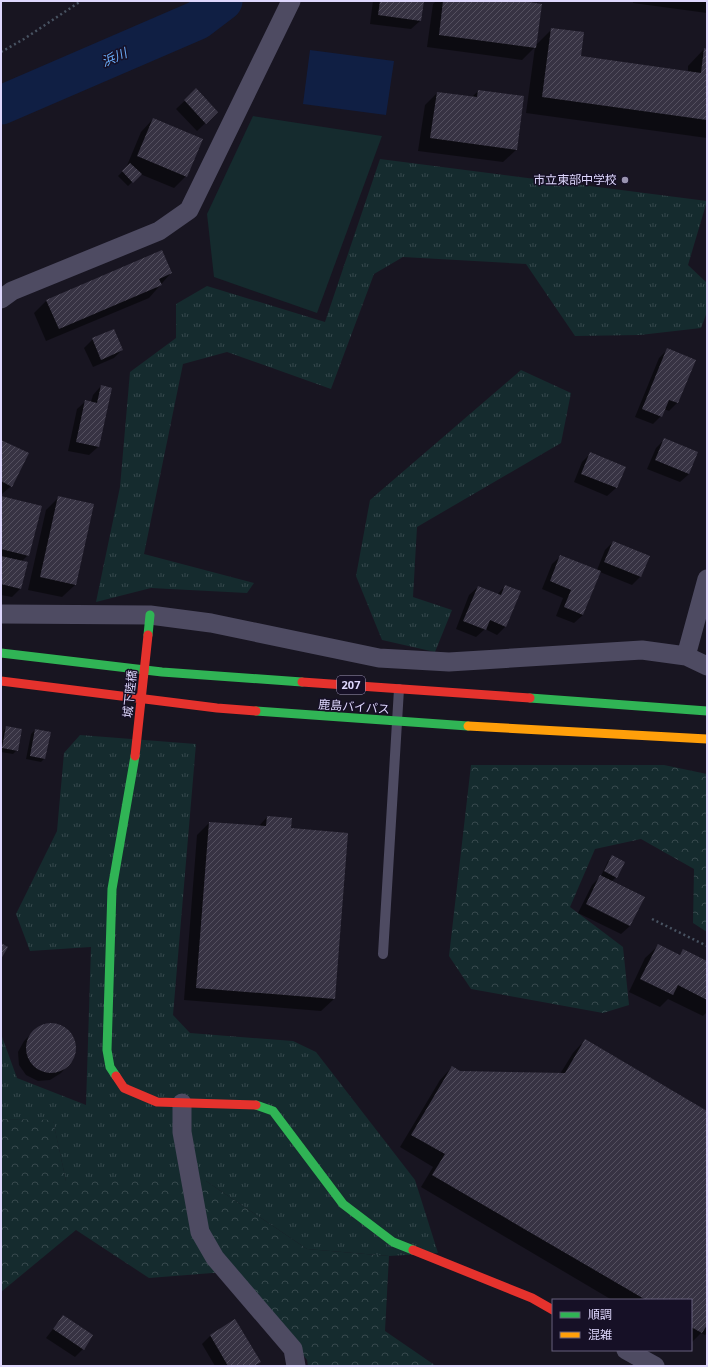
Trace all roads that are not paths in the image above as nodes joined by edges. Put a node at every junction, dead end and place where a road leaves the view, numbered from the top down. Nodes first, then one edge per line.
1 (291, 1) edge
2 (1, 299) edge
3 (707, 579) edge
4 (1, 614) edge
5 (150, 615) junction
6 (1, 653) edge
7 (686, 656) junction
8 (707, 666) edge
9 (1, 681) edge
10 (399, 689) junction
11 (704, 710) edge
12 (397, 722) junction
13 (703, 738) edge
14 (383, 954) dead end
15 (182, 1103) junction
16 (552, 1309) edge
17 (628, 1351) edge
18 (296, 1366) edge
19 (655, 1366) edge

1 - 2 street
3 - 7 street
4 - 5 street
5 - 7 street
5 - 15 main road, 城下陸橋, bridge
6 - 10 main road, 鹿島バイパス / 207
7 - 8 street
9 - 12 main road, 鹿島バイパス
10 - 11 main road, 鹿島バイパス / 207
10 - 12 lane
12 - 13 main road, 鹿島バイパス
12 - 14 lane
15 - 16 main road, 城下陸橋
15 - 18 street
17 - 19 street

